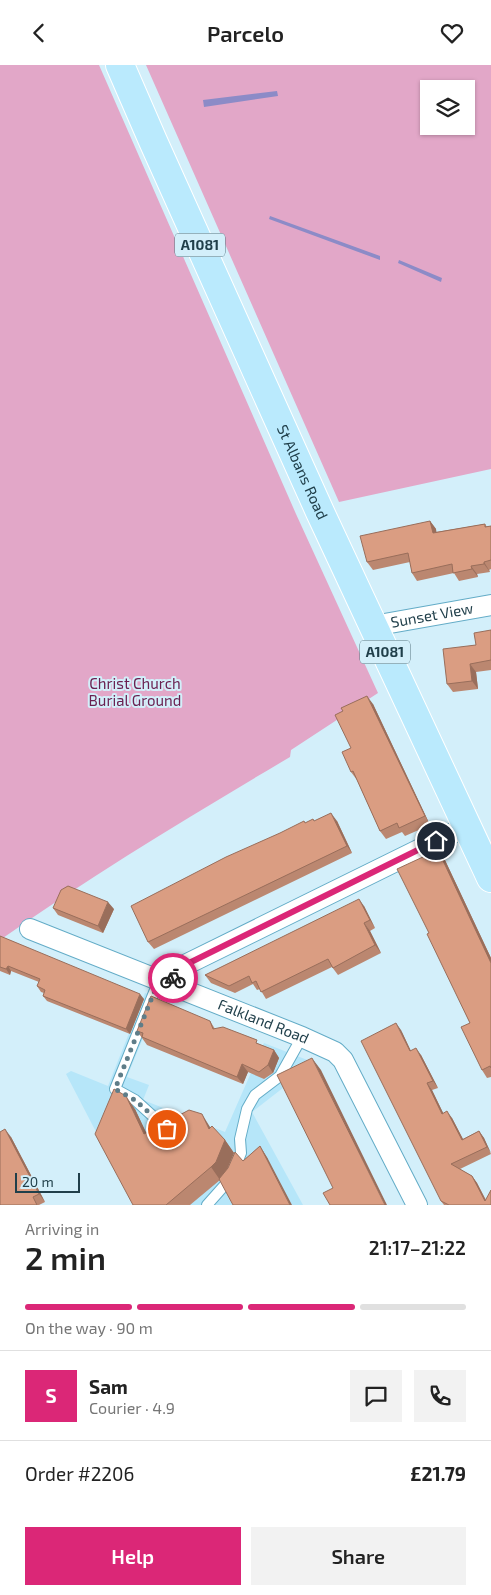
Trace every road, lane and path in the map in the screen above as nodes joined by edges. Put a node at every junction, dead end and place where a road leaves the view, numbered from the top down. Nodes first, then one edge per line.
1 (120, 65) edge
2 (491, 605) edge
3 (372, 626) junction
4 (467, 826) junction
5 (491, 877) edge
6 (30, 929) dead end
7 (164, 982) junction
8 (302, 1037) junction
9 (167, 1129) edge
10 (207, 1205) edge
11 (417, 1205) edge

1 - 3 main road, St Albans Road / A1081
2 - 3 street, Sunset View
3 - 4 main road, St Albans Road / A1081
4 - 5 main road, St Albans Road / A1081
4 - 7 street
6 - 7 street, Falkland Road
7 - 8 street, Falkland Road
7 - 9 lane
8 - 10 lane
8 - 11 street, Falkland Road

